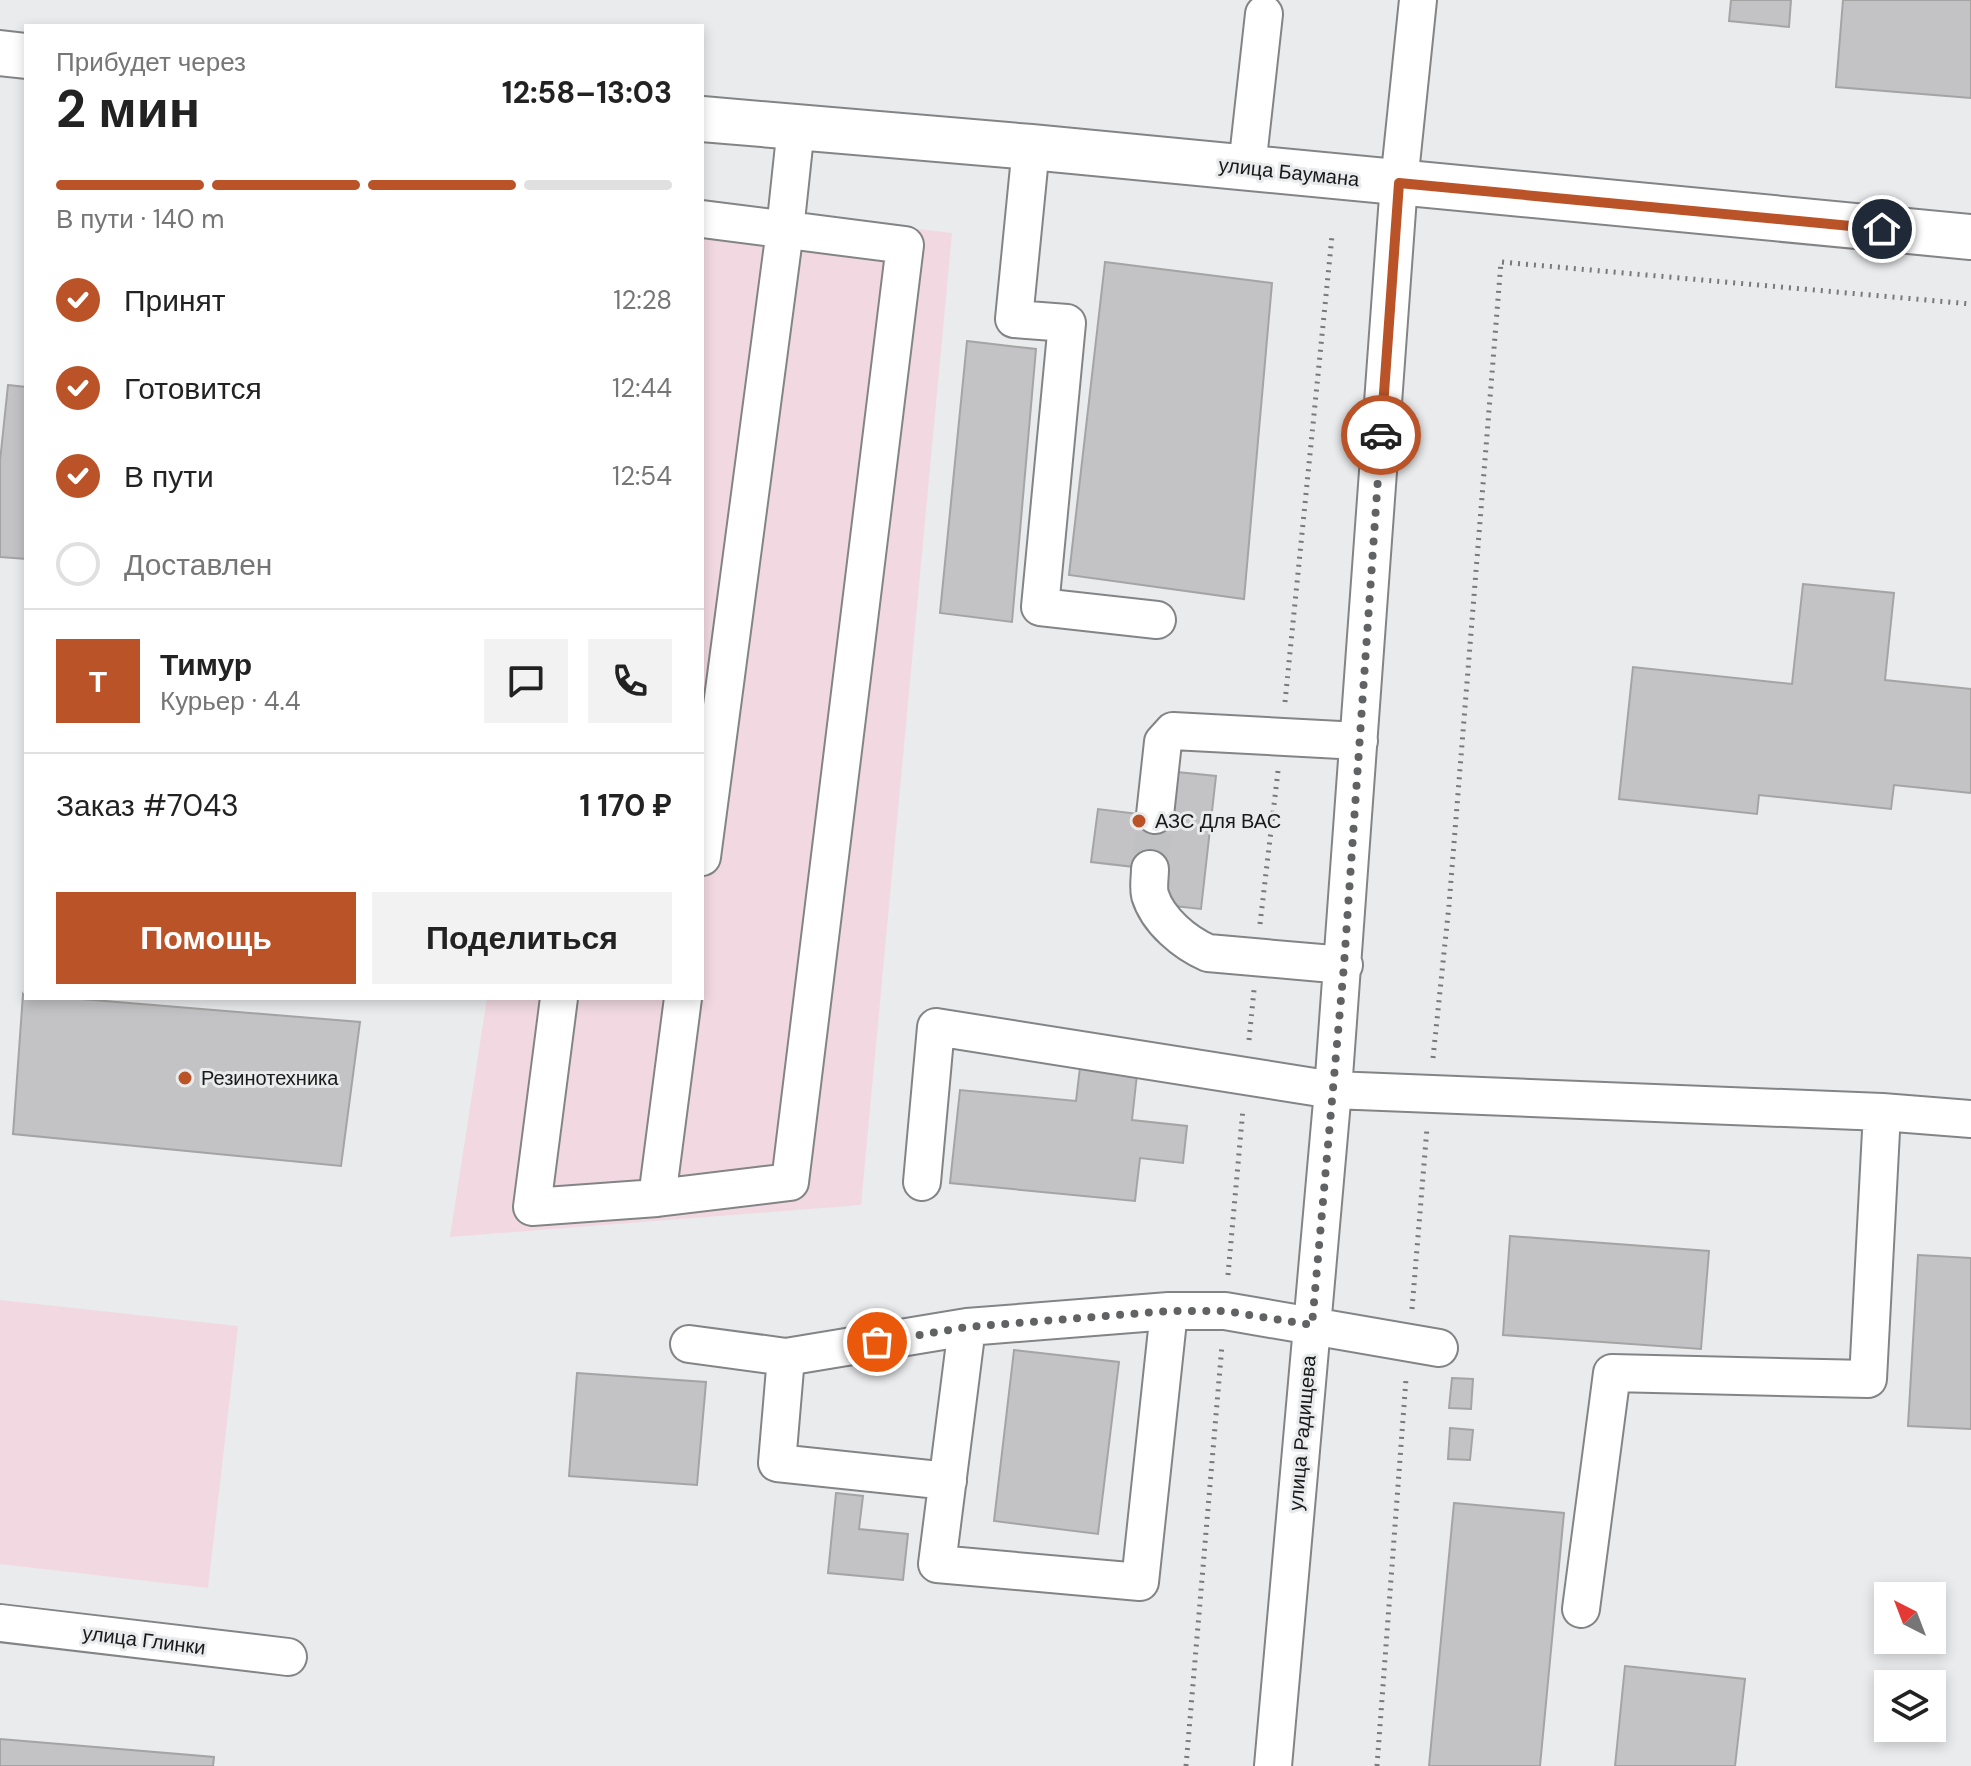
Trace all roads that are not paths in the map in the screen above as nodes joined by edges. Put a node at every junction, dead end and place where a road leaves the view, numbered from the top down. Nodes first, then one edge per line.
1 (1418, 0) edge
2 (1264, 14) dead end
3 (0, 53) edge
4 (24, 56) edge
5 (704, 119) edge
6 (796, 127) junction
7 (1031, 147) junction
8 (1247, 167) junction
9 (1399, 183) junction
10 (704, 219) edge
11 (785, 230) junction
12 (1971, 237) edge
13 (1157, 620) dead end
14 (1359, 741) junction
15 (1155, 815) tunnel mouth
16 (704, 842) edge
17 (1150, 869) tunnel mouth
18 (1344, 965) junction
19 (559, 1000) edge
20 (683, 1000) edge
21 (1333, 1090) junction
22 (1882, 1112) junction
23 (1971, 1119) edge
24 (922, 1182) dead end
25 (657, 1198) junction
26 (1169, 1311) junction
27 (1312, 1325) junction
28 (967, 1327) junction
29 (689, 1344) dead end
30 (1424, 1345) road end
31 (786, 1357) junction
32 (948, 1481) junction
33 (1581, 1609) dead end
34 (0, 1623) edge
35 (288, 1657) dead end
36 (1273, 1766) edge

1 - 9 street, улица Радищева
2 - 8 street
3 - 4 main road
5 - 6 main road, улица Баумана
6 - 7 main road, улица Баумана
6 - 11 street
7 - 8 main road, улица Баумана
7 - 13 street
8 - 9 main road, улица Баумана
9 - 12 main road, улица Баумана
9 - 14 street, улица Радищева
10 - 11 street
11 - 16 street
11 - 25 street
14 - 15 street
14 - 18 street, улица Радищева
17 - 18 street
18 - 21 street, улица Радищева
19 - 25 street
20 - 25 street
21 - 22 street
21 - 24 street
21 - 27 street, улица Радищева
22 - 23 street
22 - 33 street
26 - 27 street
26 - 28 street
26 - 32 street
27 - 30 street
27 - 36 street, улица Радищева
28 - 31 street
28 - 32 street
29 - 31 street
31 - 32 street
34 - 35 street, улица Глинки

